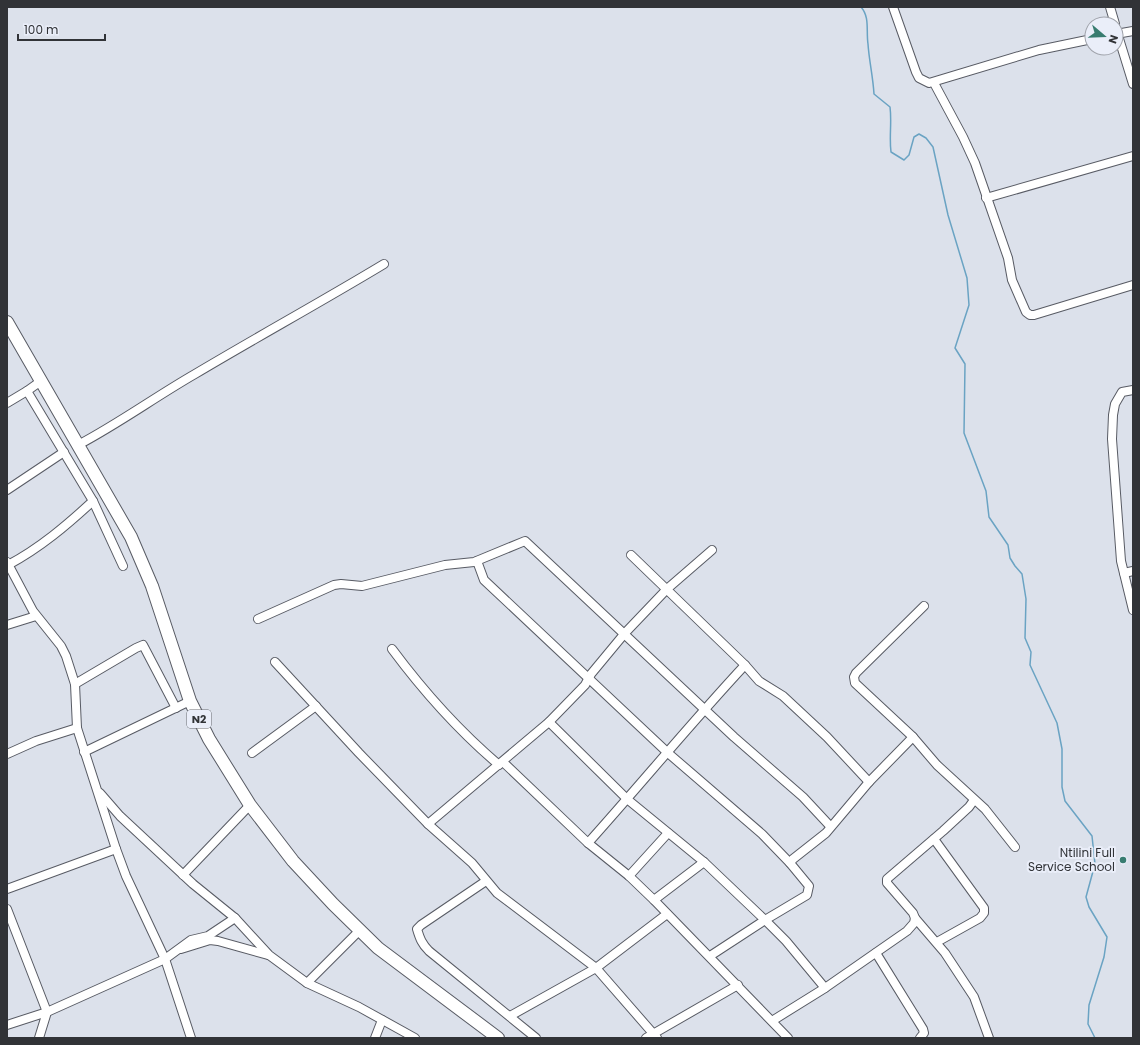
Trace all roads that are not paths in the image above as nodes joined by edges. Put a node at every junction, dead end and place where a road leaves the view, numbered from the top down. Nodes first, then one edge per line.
1 (893, 7) edge
2 (1084, 41) edge
3 (1124, 56) edge
4 (934, 83) junction
5 (1133, 84) edge
6 (1133, 156) edge
7 (986, 198) junction
8 (384, 264) dead end
9 (1133, 285) edge
10 (7, 322) edge
11 (41, 381) junction
12 (1133, 390) edge
13 (27, 391) junction
14 (7, 403) edge
15 (78, 445) junction
16 (64, 452) junction
17 (7, 490) edge
18 (93, 501) junction
19 (712, 550) dead end
20 (631, 555) dead end
21 (477, 561) junction
22 (8, 564) edge
23 (123, 566) dead end
24 (1133, 571) edge
25 (1124, 573) junction
26 (666, 589) junction
27 (924, 606) dead end
28 (1133, 610) edge
29 (36, 616) junction
30 (258, 619) dead end
31 (7, 625) edge
32 (625, 633) junction
33 (392, 650) dead end
34 (275, 662) dead end
35 (745, 665) junction
36 (589, 678) junction
37 (75, 684) junction
38 (190, 702) junction
39 (316, 706) junction
40 (176, 708) junction
41 (704, 708) junction
42 (549, 722) junction
43 (77, 728) junction
44 (913, 737) junction
45 (84, 752) junction
46 (252, 753) dead end
47 (668, 753) junction
48 (7, 754) edge
49 (501, 764) junction
50 (870, 782) junction
51 (98, 791) junction
52 (627, 799) junction
53 (974, 800) junction
54 (250, 805) junction
55 (428, 824) junction
56 (830, 826) junction
57 (668, 832) junction
58 (934, 839) junction
59 (588, 843) junction
60 (1015, 847) dead end
61 (116, 850) junction
62 (704, 862) junction
63 (790, 863) junction
64 (183, 875) junction
65 (629, 876) junction
66 (486, 881) junction
67 (7, 889) edge
68 (654, 900) junction
69 (7, 909) edge
70 (667, 914) junction
71 (234, 918) junction
72 (915, 918) junction
73 (765, 920) junction
74 (360, 930) junction
75 (209, 938) junction
76 (937, 942) junction
77 (876, 952) junction
78 (269, 956) junction
79 (710, 956) junction
80 (165, 959) junction
81 (596, 968) junction
82 (307, 984) junction
83 (738, 985) junction
84 (825, 988) junction
85 (47, 1012) junction
86 (510, 1016) junction
87 (382, 1020) junction
88 (772, 1021) junction
89 (7, 1025) edge
90 (652, 1037) edge
91 (39, 1038) edge
92 (191, 1038) edge
93 (375, 1038) edge
94 (415, 1038) edge
95 (498, 1038) edge
96 (536, 1038) edge
97 (788, 1038) edge
98 (920, 1038) edge
99 (989, 1038) edge

1 - 4 street
2 - 4 street
3 - 5 street
4 - 7 street
6 - 7 street
7 - 9 street
8 - 15 street
10 - 11 highway, N2
11 - 13 street
11 - 15 highway, N2
12 - 25 street
13 - 14 street
13 - 16 street
15 - 38 highway, N2
16 - 17 street
16 - 18 street
18 - 22 street
18 - 23 street
19 - 26 street
20 - 26 street
21 - 30 street
21 - 32 street
21 - 36 street
22 - 29 street
24 - 25 street
25 - 28 street
26 - 32 street
26 - 35 street
27 - 44 street
29 - 31 street
29 - 37 street
32 - 36 street
32 - 41 street
33 - 49 street
34 - 39 street
35 - 41 street
35 - 50 street
36 - 42 street
36 - 47 street
37 - 40 street
37 - 43 street
38 - 40 street
38 - 54 highway, N2
39 - 46 street
39 - 55 street
40 - 45 street
41 - 47 street
41 - 56 street
42 - 49 street
42 - 52 street
43 - 45 street
43 - 48 street
44 - 50 street
44 - 53 street
45 - 51 street
47 - 52 street
47 - 63 street
49 - 55 street
49 - 59 street
50 - 56 street
51 - 61 street
51 - 64 street
52 - 57 street
52 - 59 street
53 - 58 street
53 - 60 street
54 - 64 street
54 - 74 highway, N2
55 - 66 street
56 - 63 street
57 - 62 street
57 - 65 street
58 - 72 street
58 - 76 street
59 - 65 street
61 - 67 street
61 - 80 street
62 - 68 street
62 - 73 street
63 - 73 street
64 - 71 street
65 - 68 street
66 - 81 street
66 - 86 street
68 - 70 street
69 - 85 street
70 - 79 street
70 - 81 street
71 - 75 street
71 - 78 street
72 - 76 street
72 - 77 street
73 - 79 street
73 - 84 street
74 - 82 street
74 - 95 highway, N2
75 - 78 street
75 - 80 street
76 - 99 street
77 - 84 street
77 - 98 street
78 - 82 street
79 - 83 street
80 - 85 street
80 - 92 street
81 - 86 street
81 - 90 street
82 - 87 street
83 - 88 street
83 - 90 street
84 - 88 street
85 - 89 street
85 - 91 street
86 - 96 street
87 - 93 street
87 - 94 street
88 - 97 street

